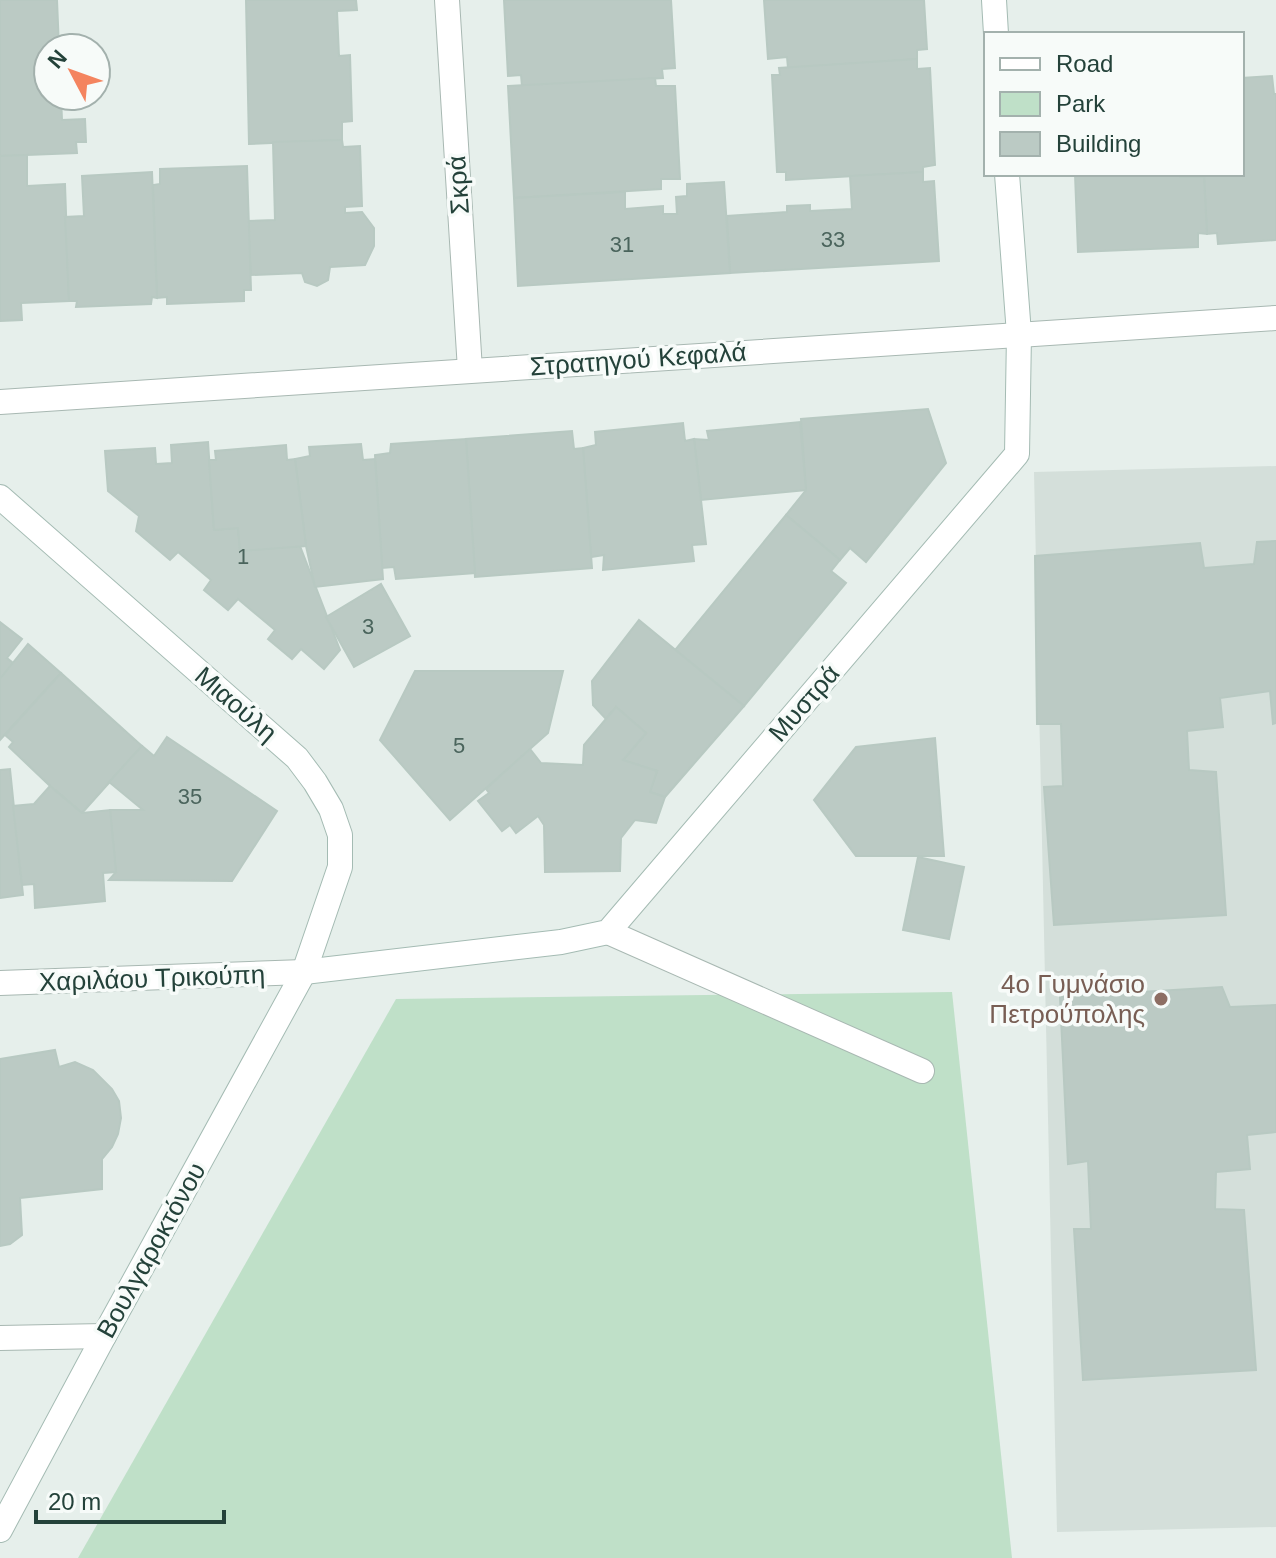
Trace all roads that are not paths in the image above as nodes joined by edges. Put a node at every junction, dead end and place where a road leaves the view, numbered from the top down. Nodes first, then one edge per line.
1 (447, 0) edge
2 (994, 0) edge
3 (996, 32) edge
4 (1007, 176) edge
5 (1276, 318) edge
6 (1019, 334) junction
7 (470, 370) junction
8 (0, 402) edge
9 (0, 497) edge
10 (608, 932) junction
11 (304, 972) junction
12 (0, 983) edge
13 (922, 1071) dead end
14 (104, 1336) junction
15 (0, 1338) edge
16 (0, 1530) edge

1 - 7 street, Σκρά
2 - 3 street
4 - 6 street, Μυστρά
5 - 6 street, Στρατηγού Κεφαλά
6 - 7 street, Στρατηγού Κεφαλά
6 - 10 street, Μυστρά
7 - 8 street, Στρατηγού Κεφαλά
9 - 11 street, Μιαούλη
10 - 11 street
10 - 13 street
11 - 12 street, Χαριλάου Τρικούπη
11 - 14 street, Βουλγαροκτόνου
14 - 15 street
14 - 16 street, Βουλγαροκτόνου

